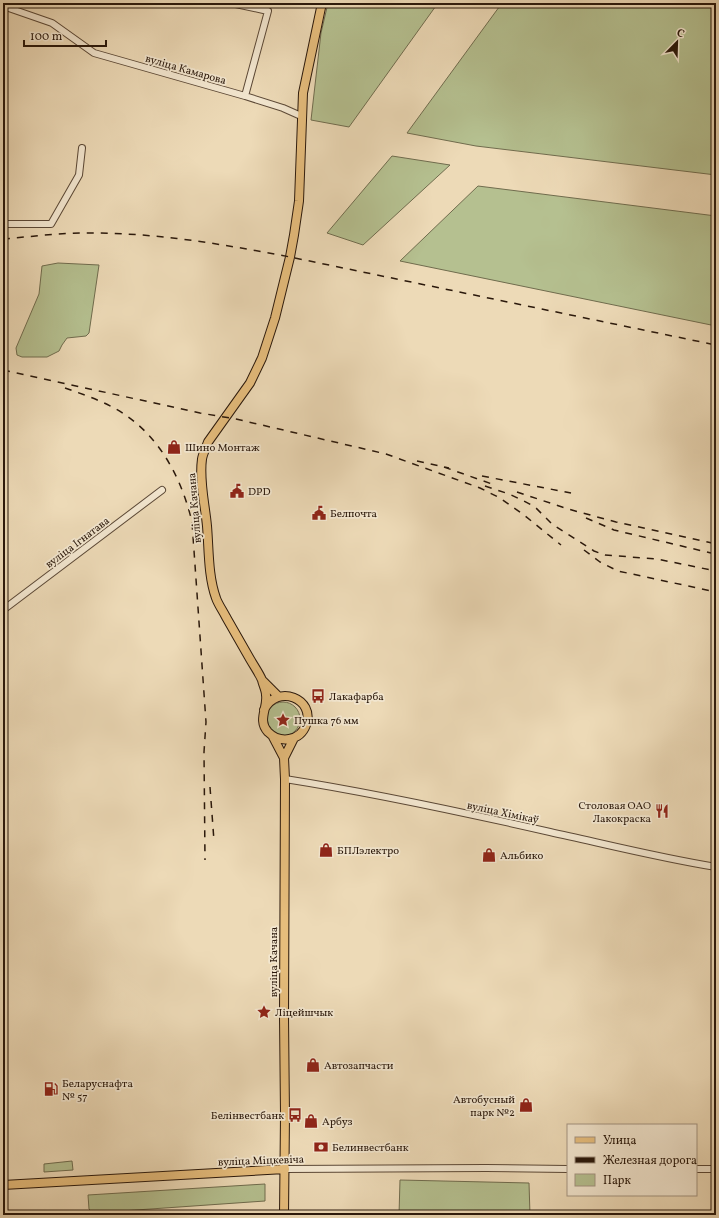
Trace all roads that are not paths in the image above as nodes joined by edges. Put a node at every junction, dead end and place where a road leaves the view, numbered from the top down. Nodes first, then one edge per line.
1 (231, 3) edge
2 (322, 3) edge
3 (3, 6) edge
4 (245, 96) junction
5 (301, 116) junction
6 (82, 148) dead end
7 (3, 224) edge
8 (162, 490) dead end
9 (3, 610) edge
10 (261, 679) junction
11 (278, 696) junction
12 (264, 710) junction
13 (273, 736) junction
14 (294, 738) junction
15 (284, 758) junction
16 (285, 779) junction
17 (716, 867) edge
18 (285, 1169) junction
19 (567, 1169) edge
20 (697, 1169) edge
21 (716, 1169) edge
22 (3, 1184) edge
23 (284, 1215) edge

1 - 4 street
2 - 5 main road, вуліца Качана
3 - 4 street, вуліца Камарова
4 - 5 street, вуліца Камарова
5 - 10 main road, вуліца Качана
6 - 7 street
8 - 9 street, вуліца Ігнатава
10 - 11 main road, вуліца Качана
10 - 12 main road, вуліца Качана
11 - 12 main road
11 - 14 main road, вуліца Качана
12 - 13 main road, вуліца Качана
13 - 14 main road
13 - 15 main road, вуліца Качана
14 - 15 main road, вуліца Качана
15 - 16 main road, вуліца Качана
16 - 17 street, вуліца Хімікаў
16 - 18 main road, вуліца Качана
18 - 19 street, вуліца Міцкевіча
18 - 22 main road, вуліца Міцкевіча
18 - 23 main road, вуліца Качана
20 - 21 street

